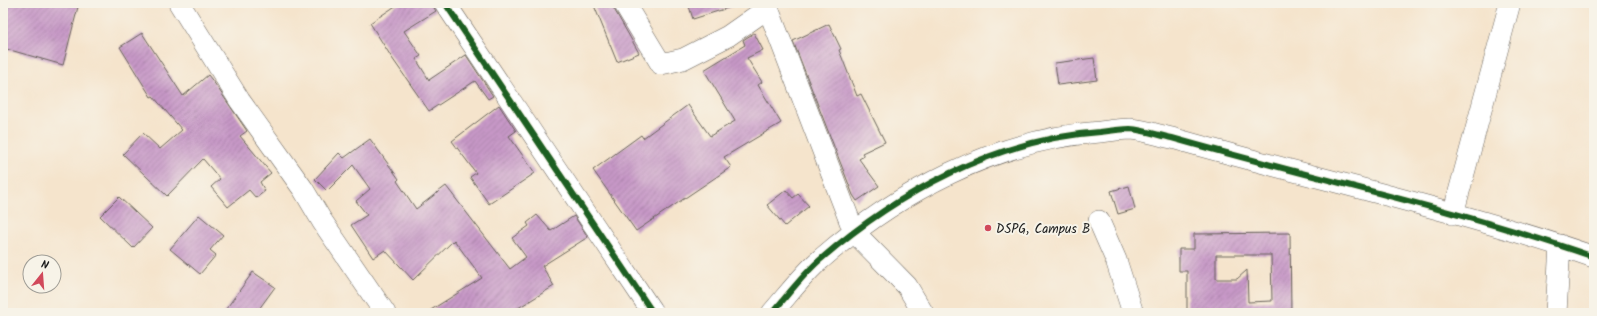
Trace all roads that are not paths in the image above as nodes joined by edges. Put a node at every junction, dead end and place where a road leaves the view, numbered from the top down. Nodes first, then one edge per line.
1 (179, 3) edge
2 (444, 3) edge
3 (624, 3) edge
4 (1510, 3) edge
5 (767, 6) edge
6 (1453, 214) junction
7 (1099, 221) dead end
8 (854, 232) junction
9 (1560, 245) junction
10 (1594, 257) edge
11 (385, 313) edge
12 (653, 313) edge
13 (772, 313) edge
14 (923, 313) edge
15 (1133, 313) edge
16 (1556, 313) edge

1 - 11 street
2 - 12 street
3 - 5 street
4 - 6 street
5 - 8 street
6 - 8 street
6 - 9 street
7 - 15 street
8 - 13 street
8 - 14 street
9 - 10 street
9 - 16 street

